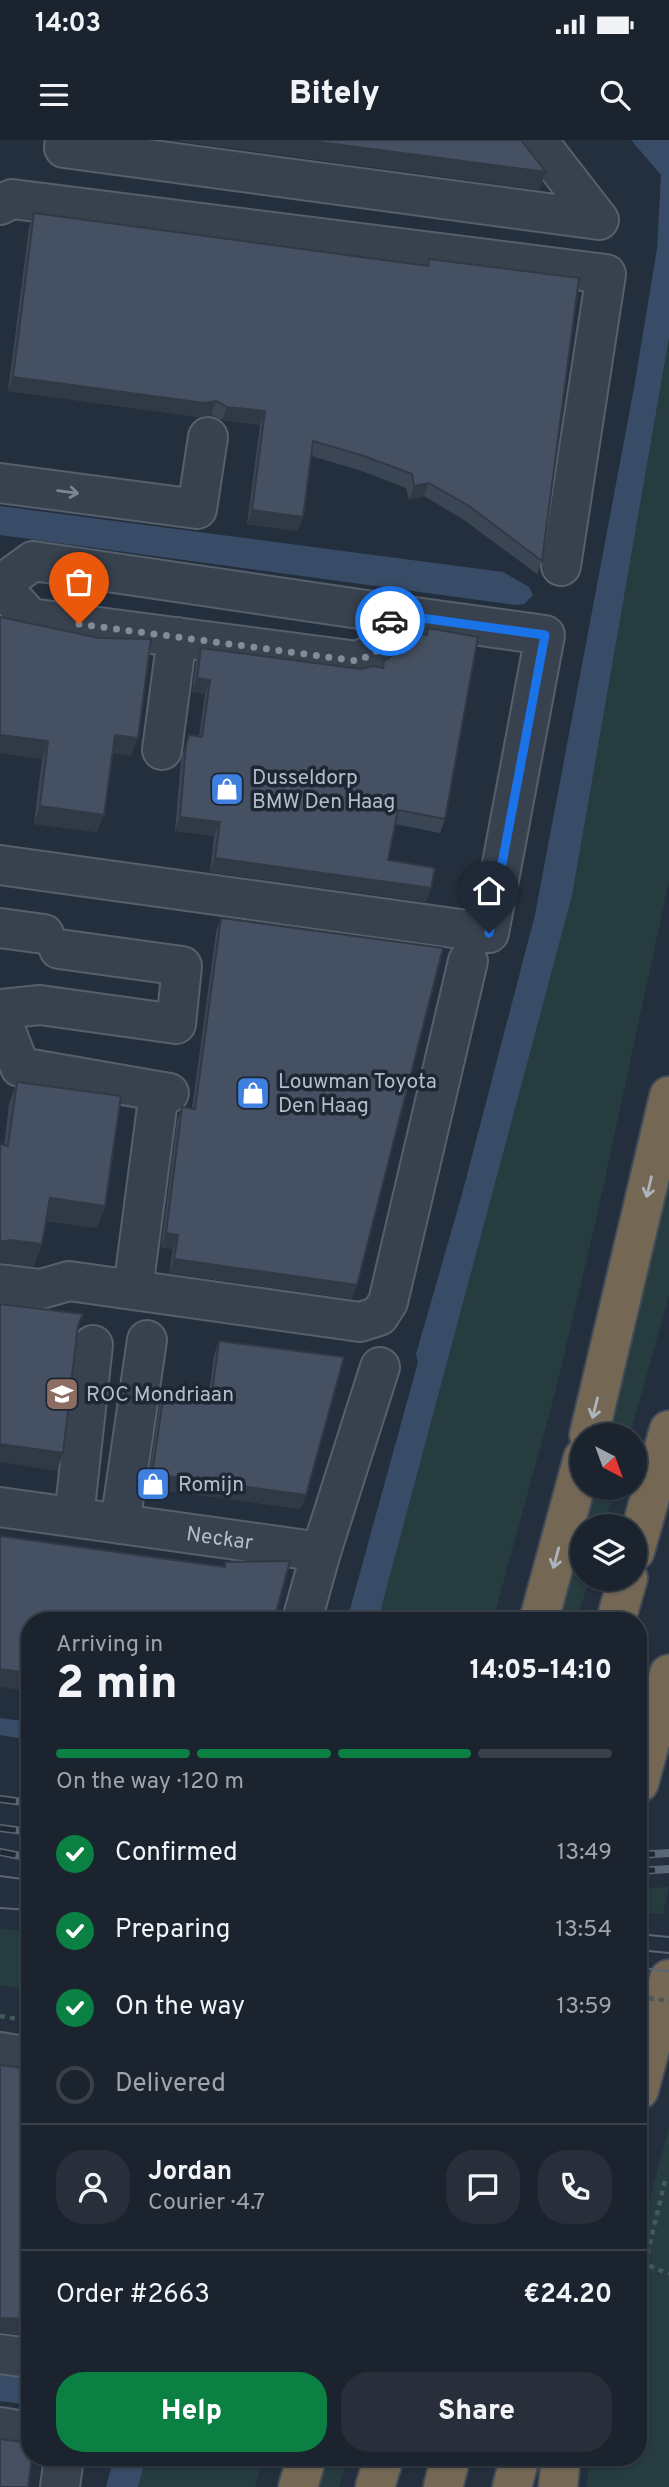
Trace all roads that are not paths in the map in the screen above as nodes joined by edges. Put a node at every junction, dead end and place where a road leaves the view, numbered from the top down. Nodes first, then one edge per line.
1 (65, 140) edge
2 (537, 140) edge
3 (0, 205) edge
4 (208, 437) dead end
5 (0, 483) edge
6 (561, 566) dead end
7 (0, 585) edge
8 (400, 615) junction
9 (177, 637) junction
10 (162, 750) dead end
11 (0, 865) edge
12 (0, 928) edge
13 (468, 961) dead end
14 (0, 1009) edge
15 (4, 1039) edge
16 (669, 1096) edge
17 (0, 1284) edge
18 (133, 1289) junction
19 (147, 1340) dead end
20 (93, 1345) dead end
21 (380, 1367) dead end
22 (592, 1423) edge
23 (669, 1430) edge
24 (572, 1500) edge
25 (0, 1507) edge
26 (645, 1514) edge
27 (74, 1517) junction
28 (120, 1524) junction
29 (321, 1552) junction
30 (624, 1591) edge
31 (304, 1612) edge
32 (541, 1612) edge
33 (618, 1612) edge
34 (669, 1674) edge
35 (647, 1754) edge
36 (669, 1979) edge
37 (647, 2060) edge
38 (0, 2354) edge
39 (21, 2357) edge
40 (0, 2427) edge
41 (21, 2430) edge
42 (63, 2466) edge
43 (304, 2466) edge
44 (381, 2466) edge
45 (449, 2466) edge
46 (518, 2466) edge
47 (560, 2466) edge
48 (60, 2487) edge
49 (298, 2487) edge
50 (375, 2487) edge
51 (443, 2487) edge
52 (512, 2487) edge
53 (558, 2487) edge

1 - 2 lane
3 - 6 lane
5 -> 4 lane
7 - 8 lane
7 - 9 lane
8 - 9 lane
8 - 11 lane
9 - 10 lane
12 - 14 lane
13 - 18 lane
15 - 18 lane
16 -> 22 highway
17 - 18 lane
19 - 28 lane
20 - 27 lane
21 - 29 lane
23 - 26 highway
24 -> 32 highway
25 - 27 lane, Neckar
27 - 28 lane, Neckar
28 - 29 lane, Neckar
29 - 31 lane
30 - 33 highway
34 - 35 highway
36 - 37 highway
38 - 39 lane
40 - 41 lane
42 - 48 lane
43 - 49 highway
44 - 50 highway
45 - 51 highway
46 - 52 highway
47 - 53 highway

